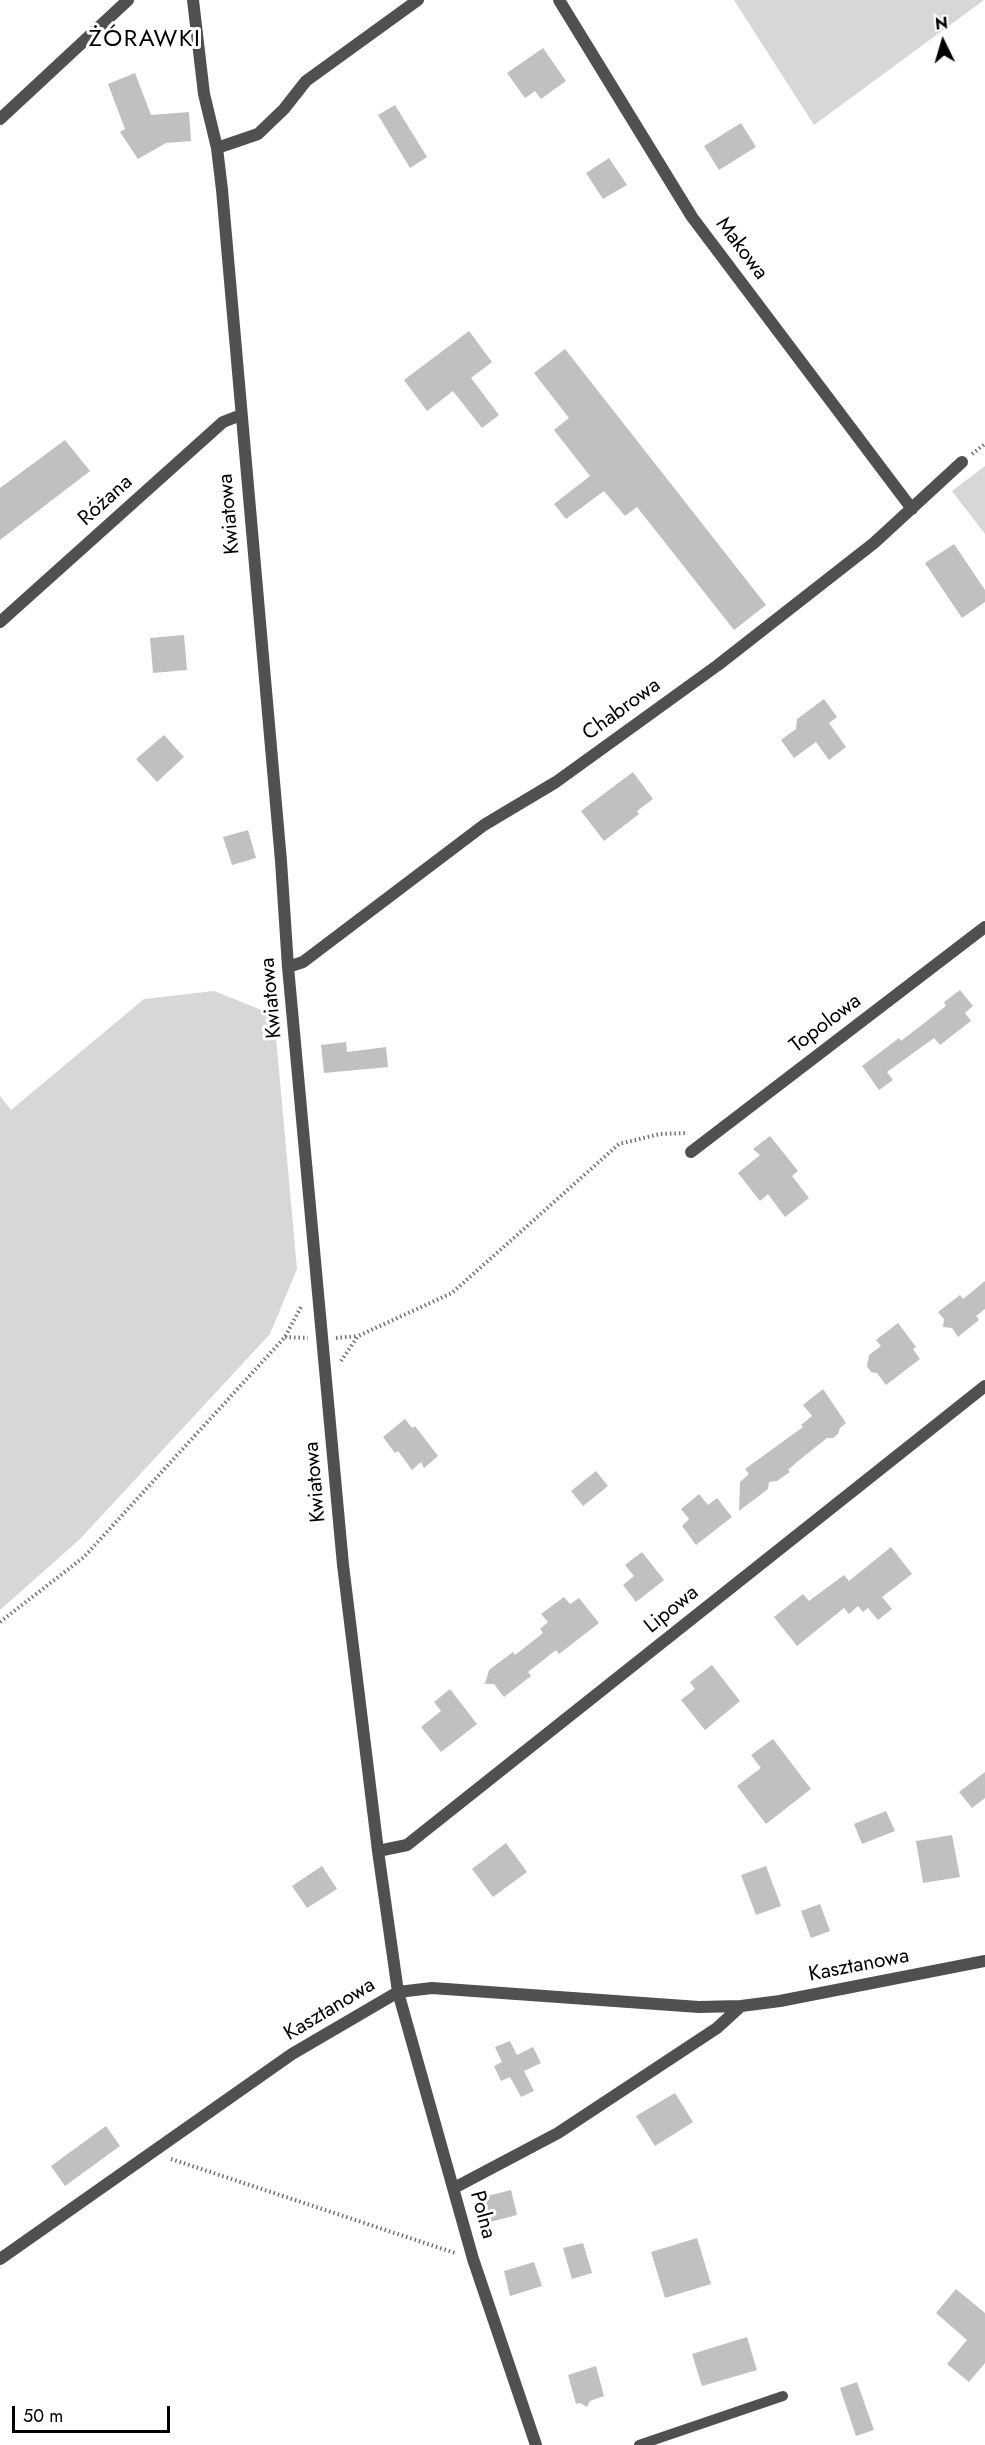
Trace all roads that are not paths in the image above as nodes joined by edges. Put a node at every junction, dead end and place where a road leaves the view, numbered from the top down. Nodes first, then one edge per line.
1 (128, 0) edge
2 (193, 0) edge
3 (418, 0) edge
4 (560, 0) edge
5 (0, 119) edge
6 (217, 148) junction
7 (242, 415) junction
8 (962, 462) dead end
9 (912, 508) junction
10 (0, 622) edge
11 (985, 927) edge
12 (288, 967) junction
13 (691, 1152) dead end
14 (985, 1386) edge
15 (378, 1851) junction
16 (985, 1961) edge
17 (398, 1992) junction
18 (741, 2006) junction
19 (454, 2188) junction
20 (0, 2259) edge
21 (783, 2396) dead end
22 (536, 2445) edge
23 (639, 2445) edge

1 - 5 street
2 - 6 street, Kwiatowa
3 - 6 street
4 - 9 street, Makowa
6 - 7 street, Kwiatowa
7 - 10 street, Różana
7 - 12 street, Kwiatowa
8 - 9 street, Chabrowa
9 - 12 street, Chabrowa
11 - 13 street, Topolowa
12 - 15 street, Kwiatowa
14 - 15 street, Lipowa
15 - 17 street, Kwiatowa
16 - 18 street, Kasztanowa
17 - 18 street, Kasztanowa
17 - 19 street, Polna
17 - 20 street, Kasztanowa
18 - 19 street
19 - 22 street, Polna
21 - 23 lane

